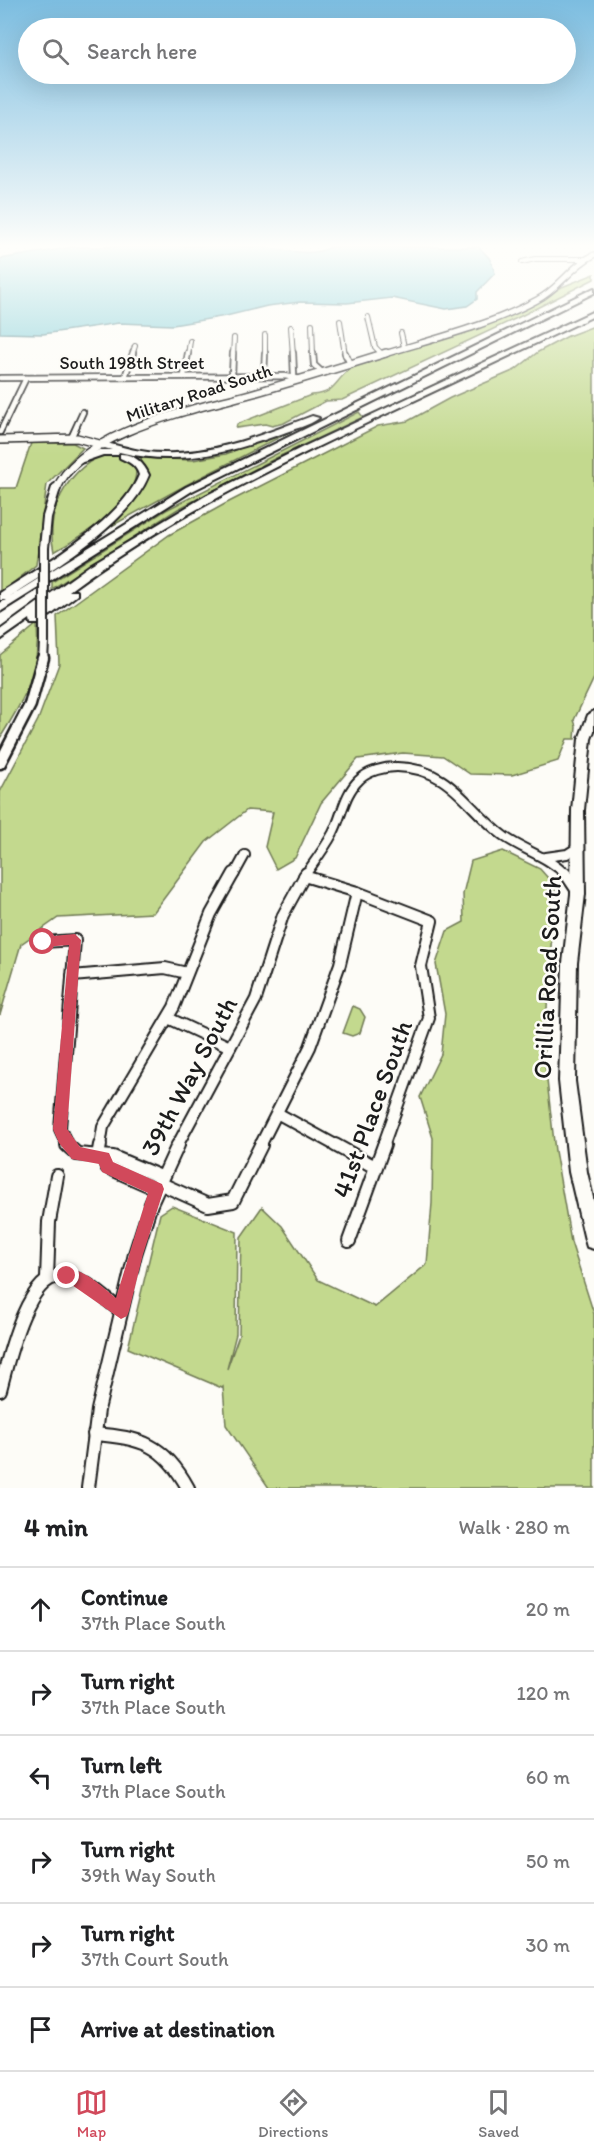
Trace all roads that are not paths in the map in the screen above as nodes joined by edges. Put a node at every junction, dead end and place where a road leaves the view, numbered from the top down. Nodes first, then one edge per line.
1 (497, 316) edge
2 (540, 316) edge
3 (589, 316) edge
4 (368, 317) dead end
5 (340, 321) dead end
6 (312, 324) dead end
7 (291, 327) dead end
8 (401, 333) dead end
9 (265, 335) dead end
10 (234, 338) dead end
11 (190, 341) dead end
12 (135, 346) dead end
13 (404, 347) junction
14 (382, 354) junction
15 (350, 364) junction
16 (323, 373) junction
17 (184, 376) junction
18 (232, 376) junction
19 (264, 376) junction
20 (125, 377) junction
21 (0, 378) edge
22 (26, 378) junction
23 (297, 378) junction
24 (365, 403) junction
25 (83, 412) dead end
26 (0, 432) edge
27 (71, 438) junction
28 (0, 440) edge
29 (25, 440) junction
30 (103, 445) junction
31 (115, 453) junction
32 (83, 457) junction
33 (150, 532) junction
34 (0, 598) edge
35 (0, 608) edge
36 (0, 636) edge
37 (0, 648) edge
38 (594, 715) edge
39 (0, 763) edge
40 (578, 848) junction
41 (245, 855) dead end
42 (545, 857) junction
43 (304, 876) junction
44 (357, 892) junction
45 (578, 894) junction
46 (43, 942) dead end
47 (187, 974) junction
48 (72, 976) junction
49 (168, 1018) junction
50 (230, 1047) junction
51 (277, 1113) junction
52 (101, 1157) junction
53 (375, 1167) junction
54 (57, 1176) dead end
55 (159, 1183) junction
56 (594, 1240) edge
57 (349, 1241) dead end
58 (47, 1280) junction
59 (121, 1311) junction
60 (0, 1390) edge
61 (94, 1434) junction
62 (88, 1488) edge
63 (188, 1488) edge

1 - 13 main road, Military Road South
2 - 24 highway
3 - 33 highway
4 - 14 street
5 - 15 street
6 - 16 street
7 - 23 street
8 - 13 street
9 - 19 street
10 - 18 street
11 - 17 street
12 - 20 street
13 - 14 main road, Military Road South
14 - 15 main road, Military Road South
15 - 16 main road, Military Road South
16 - 23 main road, Military Road South
17 - 18 street, South 198th Street
17 - 20 street, South 198th Street
18 - 19 street, South 198th Street
19 - 23 street, South 198th Street
20 - 22 street, South 198th Street
21 - 22 street, South 198th Street
22 - 26 street
23 - 30 main road, Military Road South
24 - 30 highway
24 - 35 highway
25 - 27 street
27 - 29 main road
27 - 30 main road
28 - 29 main road
29 - 32 main road
30 - 31 highway
30 - 32 main road, Military Road South
31 - 32 highway
31 - 34 highway
32 - 39 main road, Military Road South, bridge
33 - 36 highway
33 - 37 highway
38 - 40 main road, Orillia Road South
40 - 42 street
40 - 45 main road, Orillia Road South
41 - 47 street, 39th Way South
42 - 43 street, 39th Way South
42 - 45 street
43 - 44 street
43 - 50 street, 39th Way South
44 - 51 street
44 - 53 street, 41st Place South
45 - 56 main road, Orillia Road South
46 - 48 street
47 - 48 street
47 - 49 street, 39th Way South
48 - 52 street
49 - 50 street
49 - 52 street, 39th Way South
50 - 55 street, 39th Way South
51 - 53 street
51 - 55 street
52 - 55 street
53 - 57 street, 41st Place South
54 - 58 street
55 - 59 street, 39th Way South
58 - 59 street
58 - 60 street
59 - 61 street, 39th Way South
61 - 62 street, 39th Way South
61 - 63 street

